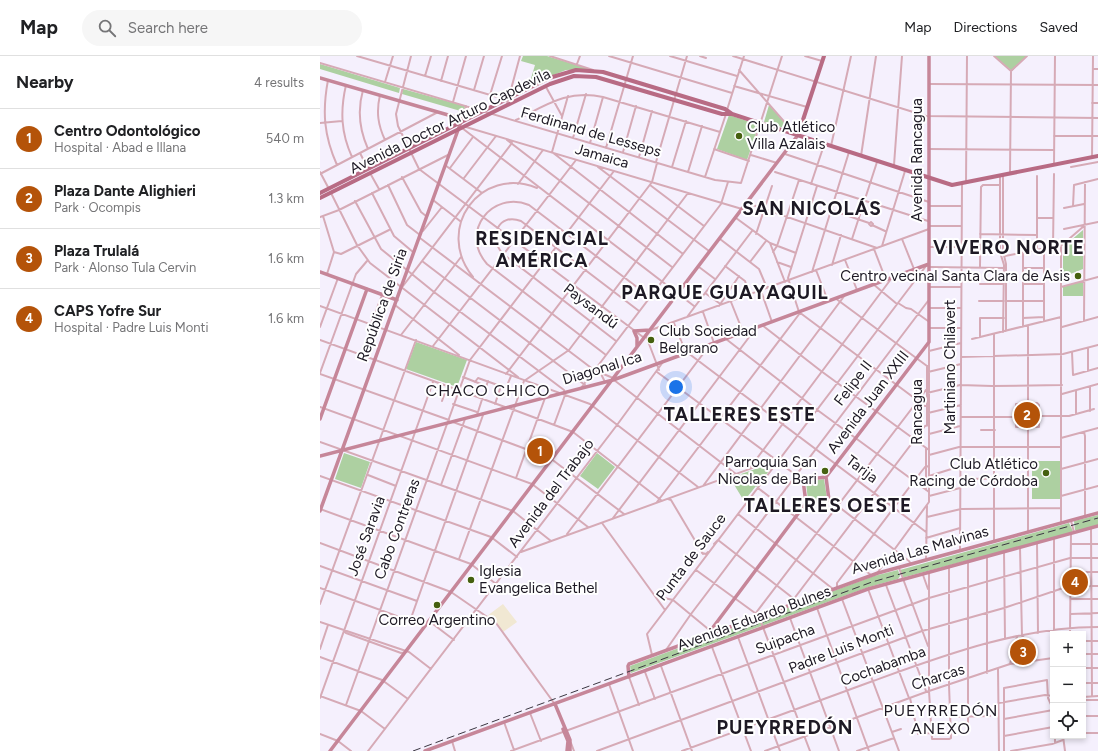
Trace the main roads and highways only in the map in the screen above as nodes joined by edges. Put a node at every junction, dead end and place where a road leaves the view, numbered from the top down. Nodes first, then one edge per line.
1 (824, 56) edge
2 (929, 56) edge
3 (320, 78) edge
4 (726, 112) junction
5 (462, 120) junction
6 (475, 121) junction
7 (461, 127) junction
8 (797, 135) junction
9 (1098, 156) edge
10 (928, 178) junction
11 (320, 193) edge
12 (320, 198) edge
13 (928, 265) junction
14 (320, 272) edge
15 (367, 289) junction
16 (397, 300) junction
17 (651, 330) junction
18 (929, 342) joint
19 (637, 347) junction
20 (614, 379) junction
21 (322, 408) edge
22 (320, 419) edge
23 (342, 450) junction
24 (320, 456) edge
25 (826, 477) junction
26 (806, 503) junction
27 (320, 510) edge
28 (1098, 513) edge
29 (1098, 526) edge
30 (712, 631) junction
31 (630, 677) junction
32 (555, 704) junction
33 (565, 732) junction
34 (571, 750) edge
35 (330, 751) edge
36 (425, 751) edge

1 - 8 main road
2 - 10 main road, Avenida Rancagua
3 - 5 main road
4 - 5 main road, Avenida Doctor Arturo Capdevila
4 - 6 main road, Avenida Doctor Arturo Capdevila
4 - 8 main road, Avenida Doctor Arturo Capdevila
5 - 6 main road
5 - 7 main road, República de Siria
5 - 11 main road, Avenida Doctor Arturo Capdevila
6 - 7 main road, Avenida Doctor Arturo Capdevila
7 - 12 main road, Avenida Doctor Arturo Capdevila
7 - 16 main road, República de Siria
8 - 10 main road, Avenida Doctor Arturo Capdevila
8 - 17 main road
9 - 10 main road, Avenida Doctor Arturo Capdevila
10 - 13 main road, Avenida Rancagua
13 - 18 main road, Rancagua
13 - 20 main road, Diagonal Ica
14 - 15 main road
15 - 16 main road
15 - 21 main road
16 - 23 main road, República de Siria
17 - 19 main road
17 - 19 main road
18 - 25 main road, Avenida Juan XXIII
19 - 20 main road
20 - 23 main road, Diagonal Ica
20 - 35 main road
21 - 22 main road
23 - 24 main road, Diagonal Ica
23 - 27 main road, República de Siria
25 - 26 main road
25 - 26 main road
26 - 30 main road
28 - 30 main road, Avenida Las Malvinas
29 - 31 main road, Avenida Eduardo Bulnes
30 - 31 main road
31 - 32 main road, Avenida Eduardo Bulnes
32 - 33 main road
32 - 36 main road, Avenida Eduardo Bulnes
33 - 34 main road
33 - 34 main road

